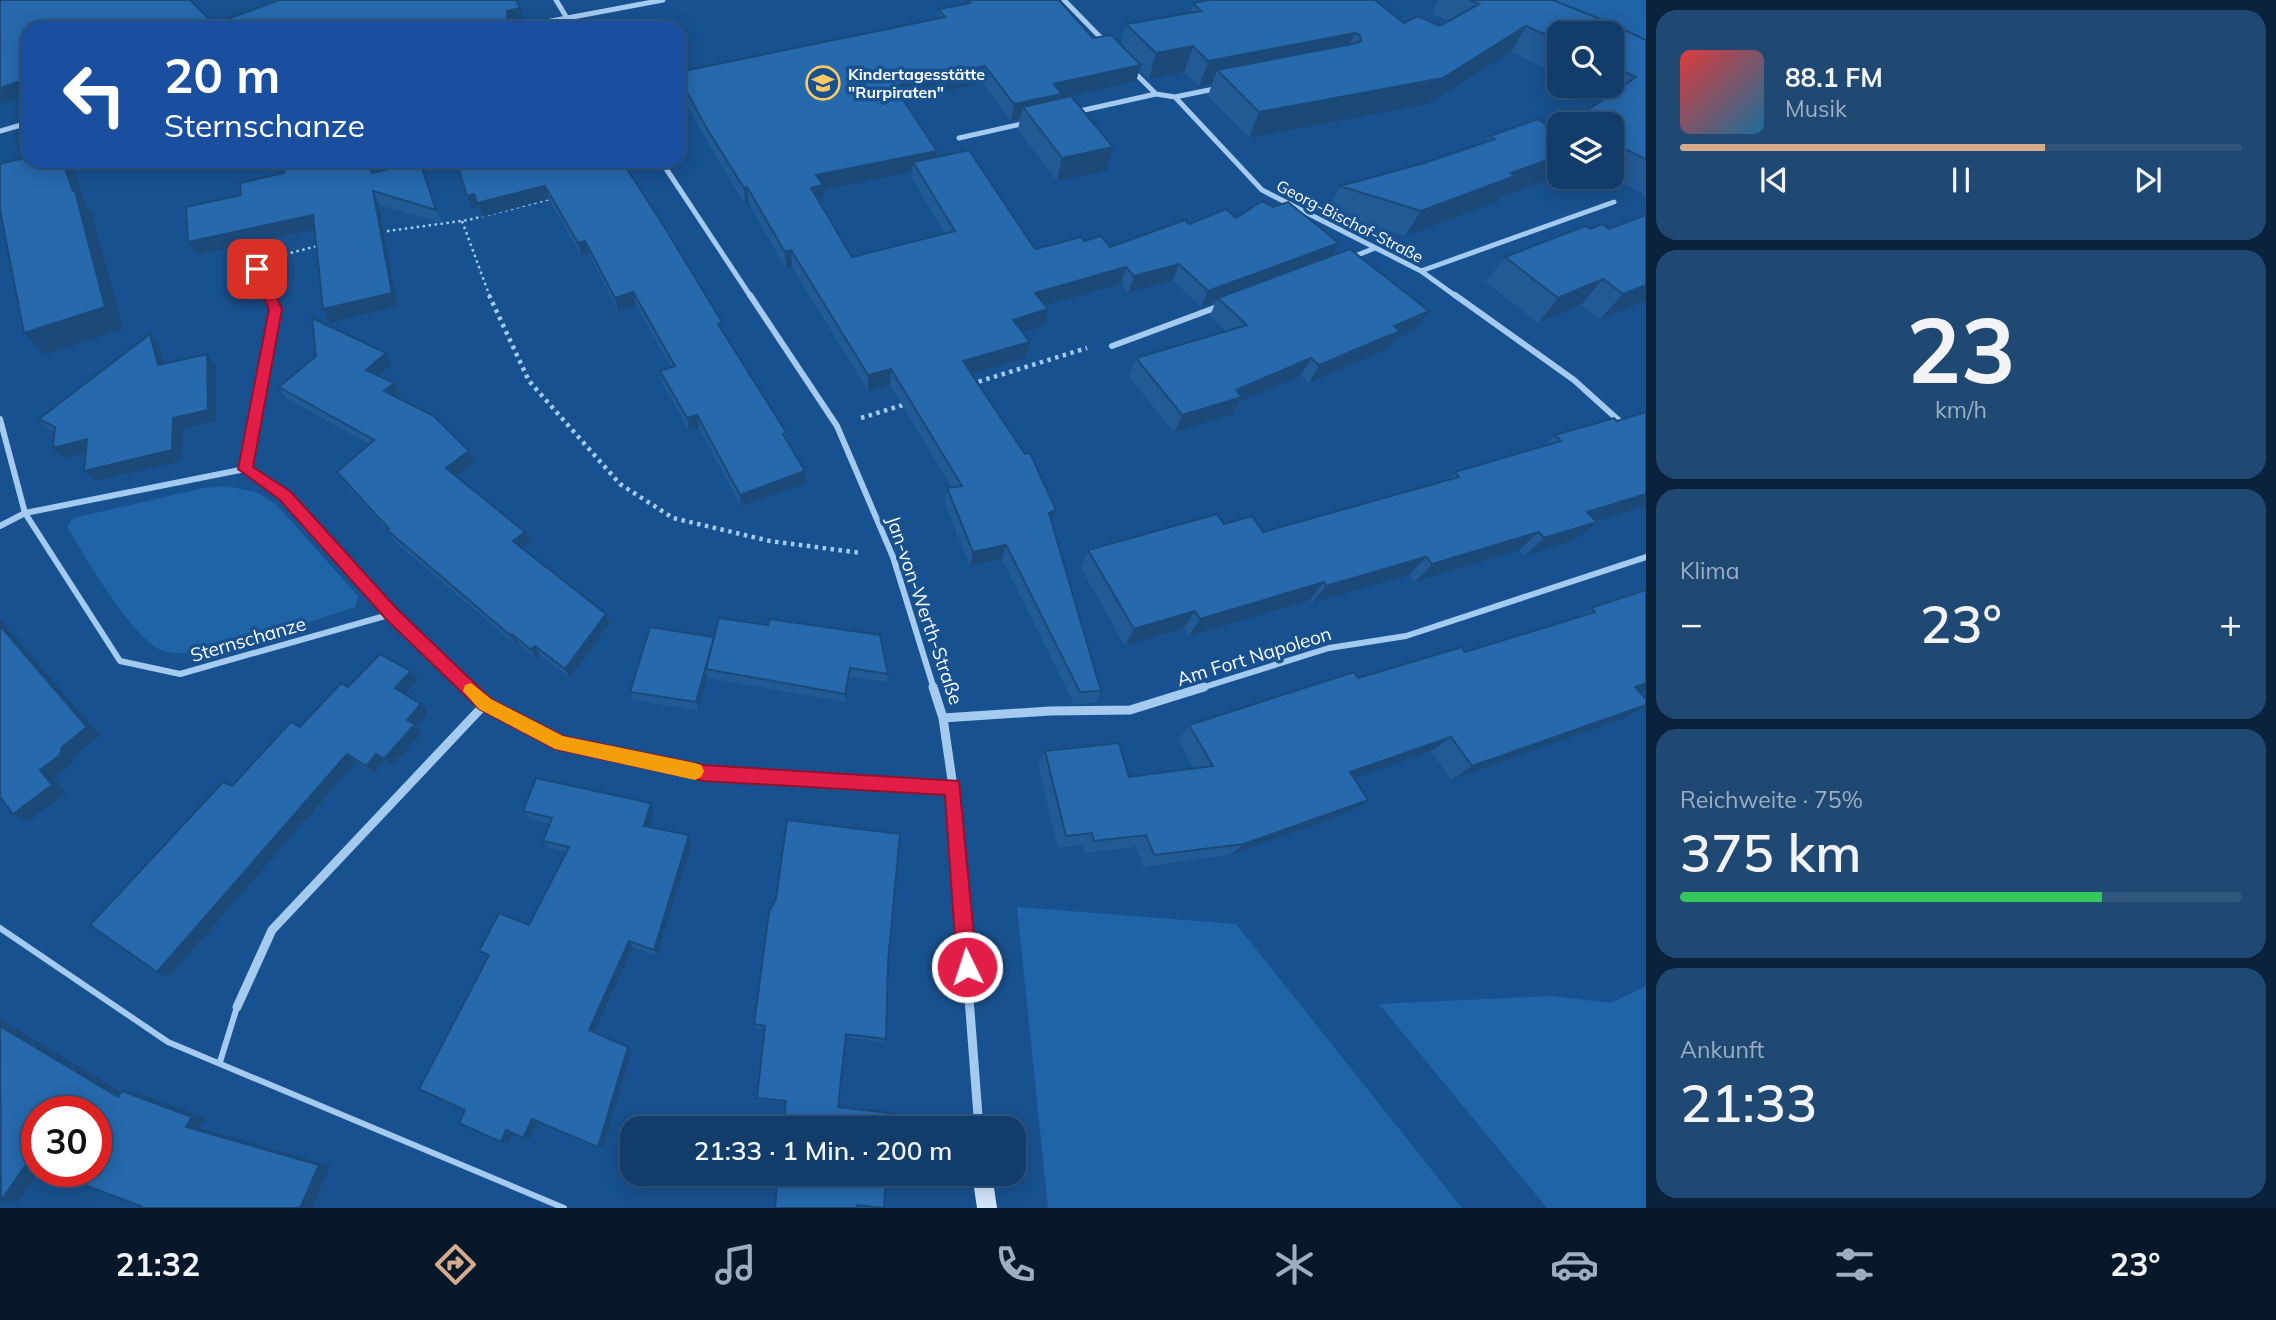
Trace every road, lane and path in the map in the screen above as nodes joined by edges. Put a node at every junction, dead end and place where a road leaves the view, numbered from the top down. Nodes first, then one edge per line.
1 (556, 0) edge
2 (663, 0) edge
3 (1065, 0) edge
4 (567, 18) junction
5 (551, 21) edge
6 (569, 21) edge
7 (1110, 47) edge
8 (1129, 66) edge
9 (1227, 86) edge
10 (1156, 94) junction
11 (1175, 97) junction
12 (1064, 115) edge
13 (1038, 121) edge
14 (21, 125) edge
15 (0, 131) edge
16 (959, 138) dead end
17 (666, 168) edge
18 (560, 196) edge
19 (1614, 202) dead end
20 (462, 221) junction
21 (374, 233) edge
22 (321, 245) edge
23 (1375, 248) junction
24 (1338, 262) edge
25 (257, 269) joint
26 (1421, 271) junction
27 (1225, 304) edge
28 (1112, 346) joint
29 (966, 385) edge
30 (914, 401) edge
31 (0, 419) edge
32 (837, 426) junction
33 (1636, 436) edge
34 (245, 469) junction
35 (24, 513) junction
36 (0, 526) edge
37 (893, 557) junction
38 (1646, 557) edge
39 (392, 614) junction
40 (485, 704) junction
41 (943, 718) junction
42 (953, 787) junction
43 (0, 928) edge
44 (237, 1007) joint
45 (220, 1062) junction
46 (978, 1116) edge
47 (983, 1186) edge
48 (564, 1208) edge
49 (985, 1208) edge

1 - 4 street
2 - 4 street
3 - 7 street
4 - 5 street
4 - 6 street
8 - 10 street
9 - 11 street
10 - 11 street
10 - 12 street
11 - 23 street, Georg-Bischof-Straße
13 - 16 street
14 - 15 street
17 - 32 street, Jan-von-Werth-Straße
18 - 20 path
19 - 26 street
20 - 21 path
20 - 37 path
22 - 25 path
23 - 24 street
23 - 26 street, Georg-Bischof-Straße
25 - 34 street
26 - 33 street, Georg-Bischof-Straße
27 - 28 street
28 - 29 path
30 - 32 path
31 - 35 street, Sternschanze
32 - 37 street, Jan-von-Werth-Straße
34 - 35 street
34 - 39 street
35 - 36 street
35 - 39 street, Sternschanze
37 - 41 street, Jan-von-Werth-Straße
38 - 41 street, Am Fort Napoleon
39 - 40 street
40 - 42 street
40 - 44 street
41 - 42 street, Jan-von-Werth-Straße
42 - 46 street, Jan-von-Werth-Straße
43 - 45 lane
44 - 45 lane
45 - 48 lane
47 - 49 main road

